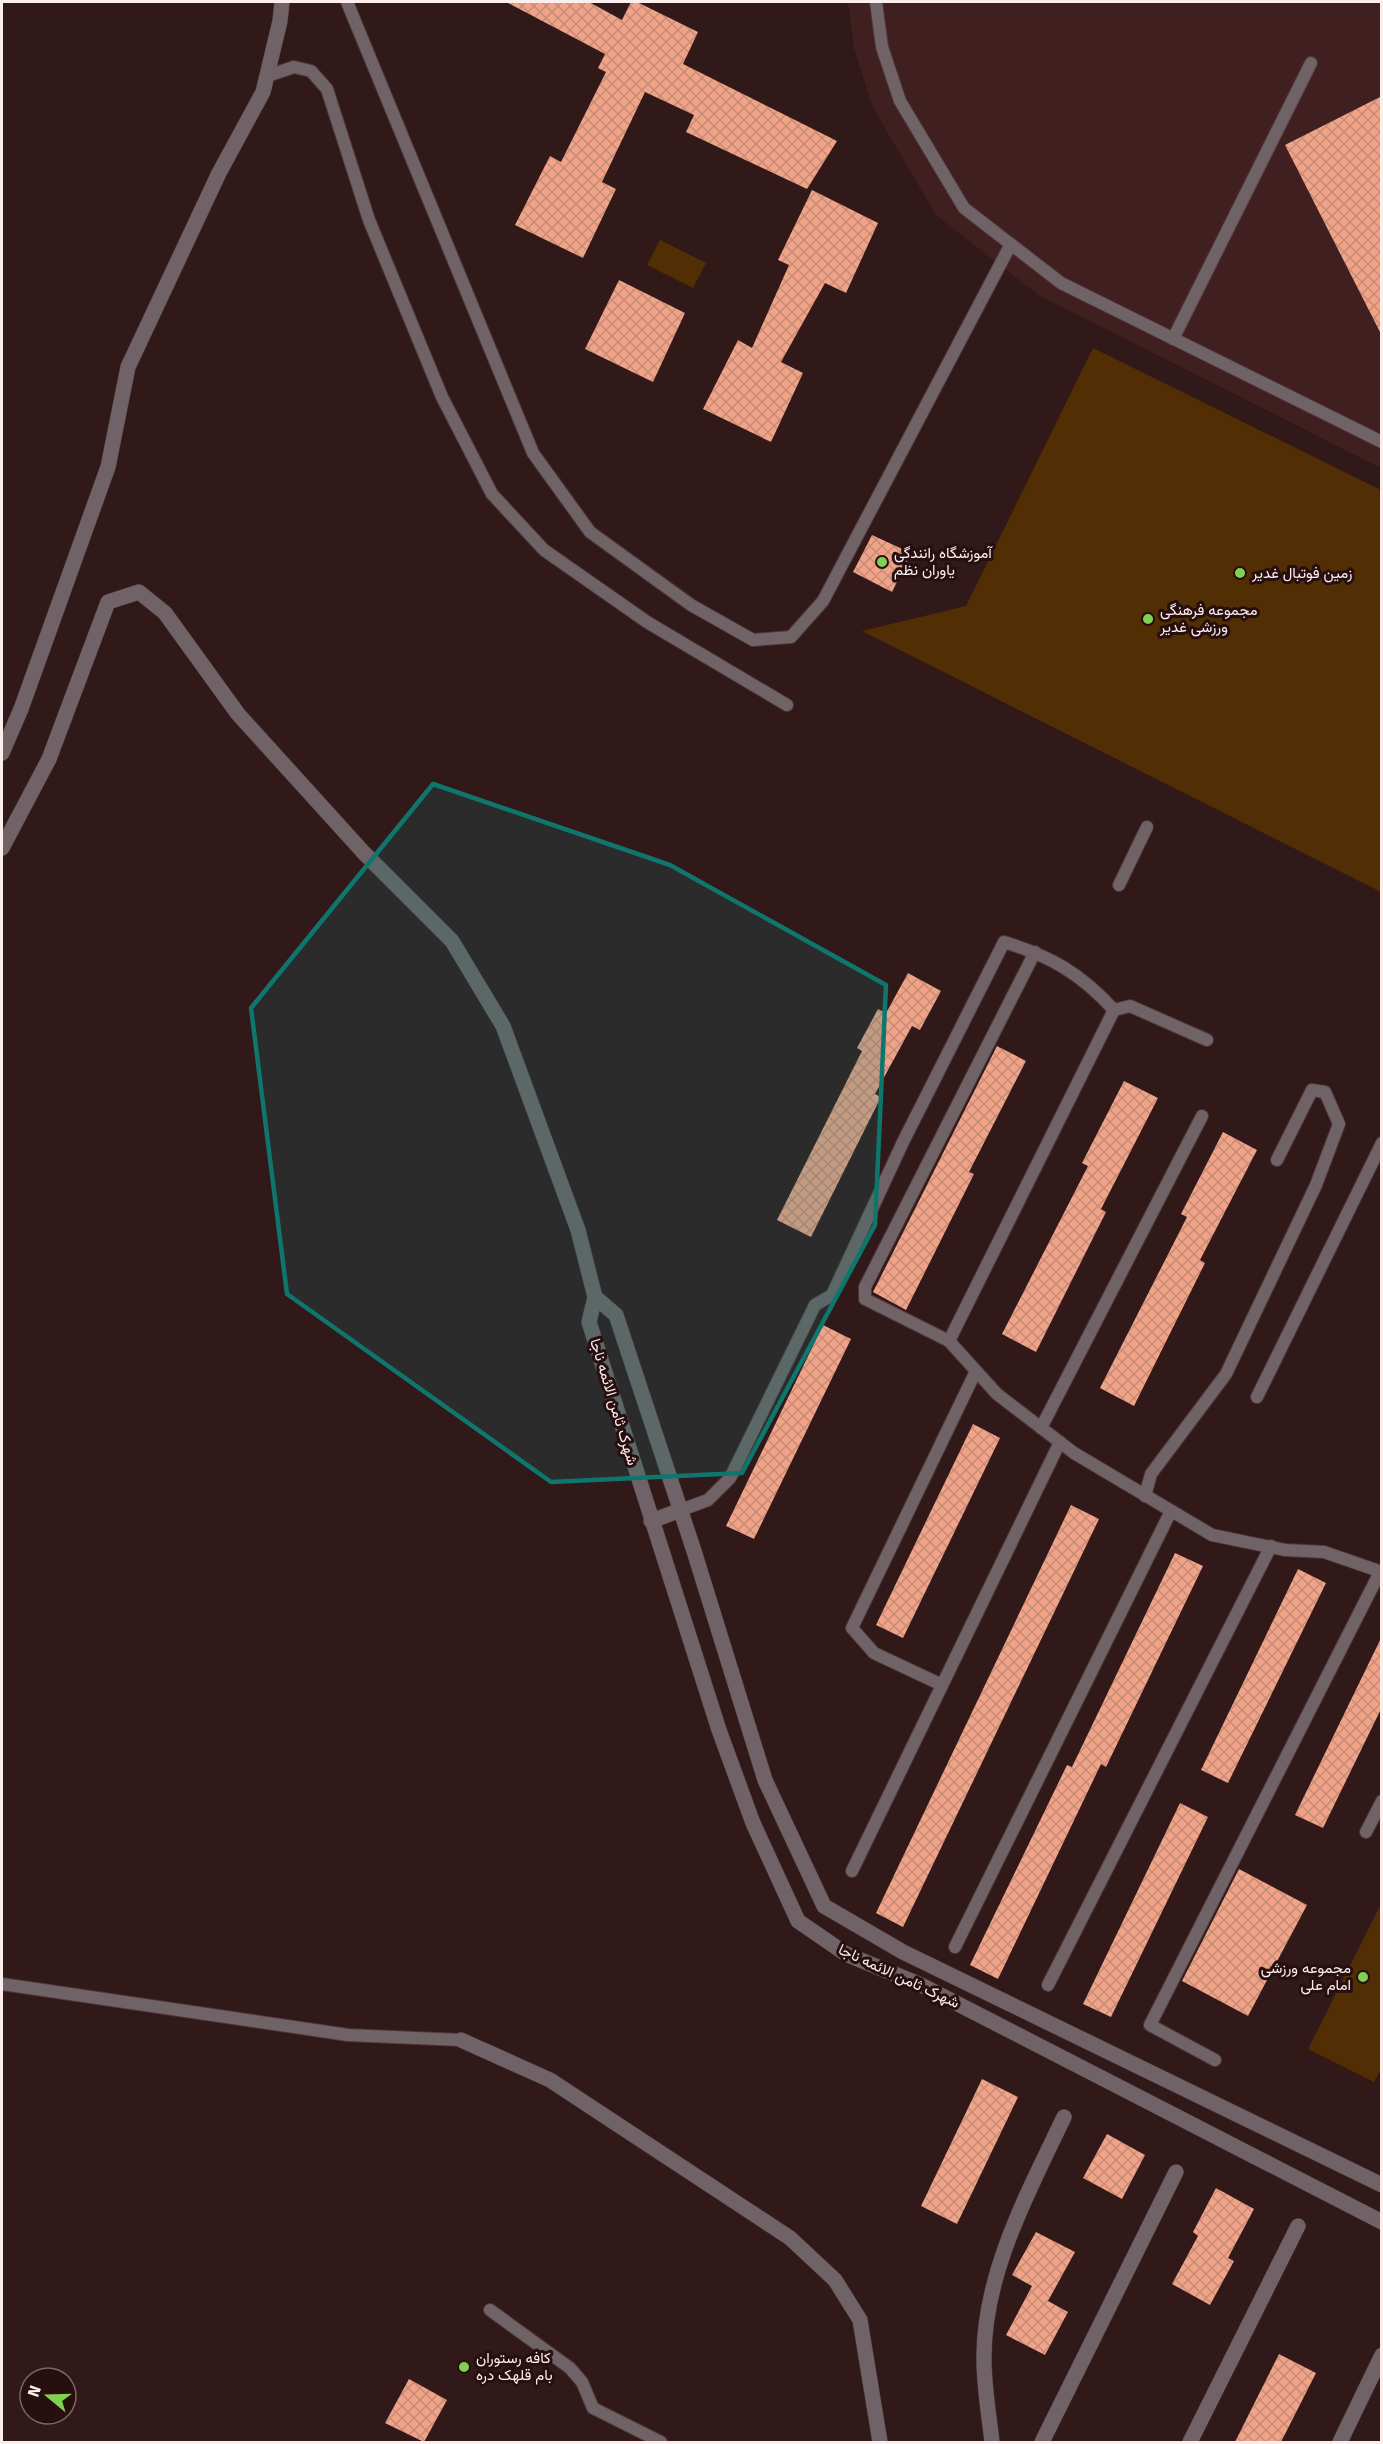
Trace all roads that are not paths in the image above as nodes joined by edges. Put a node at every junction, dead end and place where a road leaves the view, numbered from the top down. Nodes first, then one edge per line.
1 (282, 2) edge
2 (347, 2) edge
3 (876, 2) edge
4 (1311, 63) dead end
5 (267, 76) junction
6 (1011, 244) junction
7 (1173, 339) junction
8 (1382, 442) edge
9 (787, 705) dead end
10 (2, 753) edge
11 (1147, 827) dead end
12 (2, 848) edge
13 (1119, 885) dead end
14 (1035, 952) junction
15 (1114, 1010) junction
16 (1206, 1040) dead end
17 (1202, 1116) dead end
18 (1382, 1143) edge
19 (1278, 1160) dead end
20 (596, 1297) junction
21 (949, 1341) junction
22 (976, 1371) junction
23 (1257, 1397) dead end
24 (1041, 1428) junction
25 (1060, 1442) junction
26 (1145, 1496) junction
27 (681, 1510) junction
28 (1171, 1511) junction
29 (651, 1521) junction
30 (1271, 1546) junction
31 (1381, 1572) edge
32 (942, 1685) junction
33 (773, 1797) junction
34 (1382, 1801) edge
35 (747, 1806) junction
36 (1366, 1832) dead end
37 (852, 1871) dead end
38 (955, 1947) dead end
39 (918, 1959) junction
40 (909, 1980) junction
41 (2, 1984) edge
42 (1048, 1985) dead end
43 (461, 2040) joint
44 (1215, 2060) dead end
45 (1184, 2089) junction
46 (1170, 2113) junction
47 (1064, 2117) dead end
48 (1176, 2172) dead end
49 (1382, 2185) edge
50 (1382, 2222) edge
51 (1298, 2226) dead end
52 (490, 2310) dead end
53 (1382, 2355) edge
54 (661, 2442) edge
55 (880, 2442) edge
56 (992, 2442) edge
57 (1042, 2442) edge
58 (1190, 2442) edge
59 (1340, 2442) edge

1 - 5 street
2 - 6 lane
3 - 6 lane
4 - 7 lane
5 - 9 lane
5 - 10 street
6 - 7 lane
7 - 8 lane
11 - 13 lane
12 - 20 street
14 - 15 lane
14 - 21 lane
14 - 27 lane
15 - 16 lane
15 - 21 lane
17 - 24 lane
18 - 23 lane
19 - 26 lane
20 - 27 street, شهرک ثامن الائمه ناجا
20 - 29 street, شهرک ثامن الائمه ناجا
21 - 22 lane
22 - 24 lane
22 - 32 lane
24 - 25 lane
25 - 26 lane
25 - 32 lane
26 - 28 lane
27 - 29 street
27 - 33 street, شهرک ثامن الائمه ناجا
28 - 30 lane
28 - 38 lane
29 - 35 street, شهرک ثامن الائمه ناجا
30 - 31 lane
30 - 42 lane
31 - 44 lane
32 - 37 lane
33 - 35 street
33 - 39 street, شهرک ثامن الائمه ناجا
34 - 36 lane
35 - 40 street, شهرک ثامن الائمه ناجا
39 - 40 street
39 - 45 street, شهرک ثامن الائمه ناجا
40 - 46 street, شهرک ثامن الائمه ناجا
41 - 43 lane
43 - 55 street
45 - 46 street
45 - 49 street, شهرک ثامن الائمه ناجا
46 - 50 street, شهرک ثامن الائمه ناجا
47 - 56 street
48 - 57 street
51 - 58 street
52 - 54 lane
53 - 59 street

